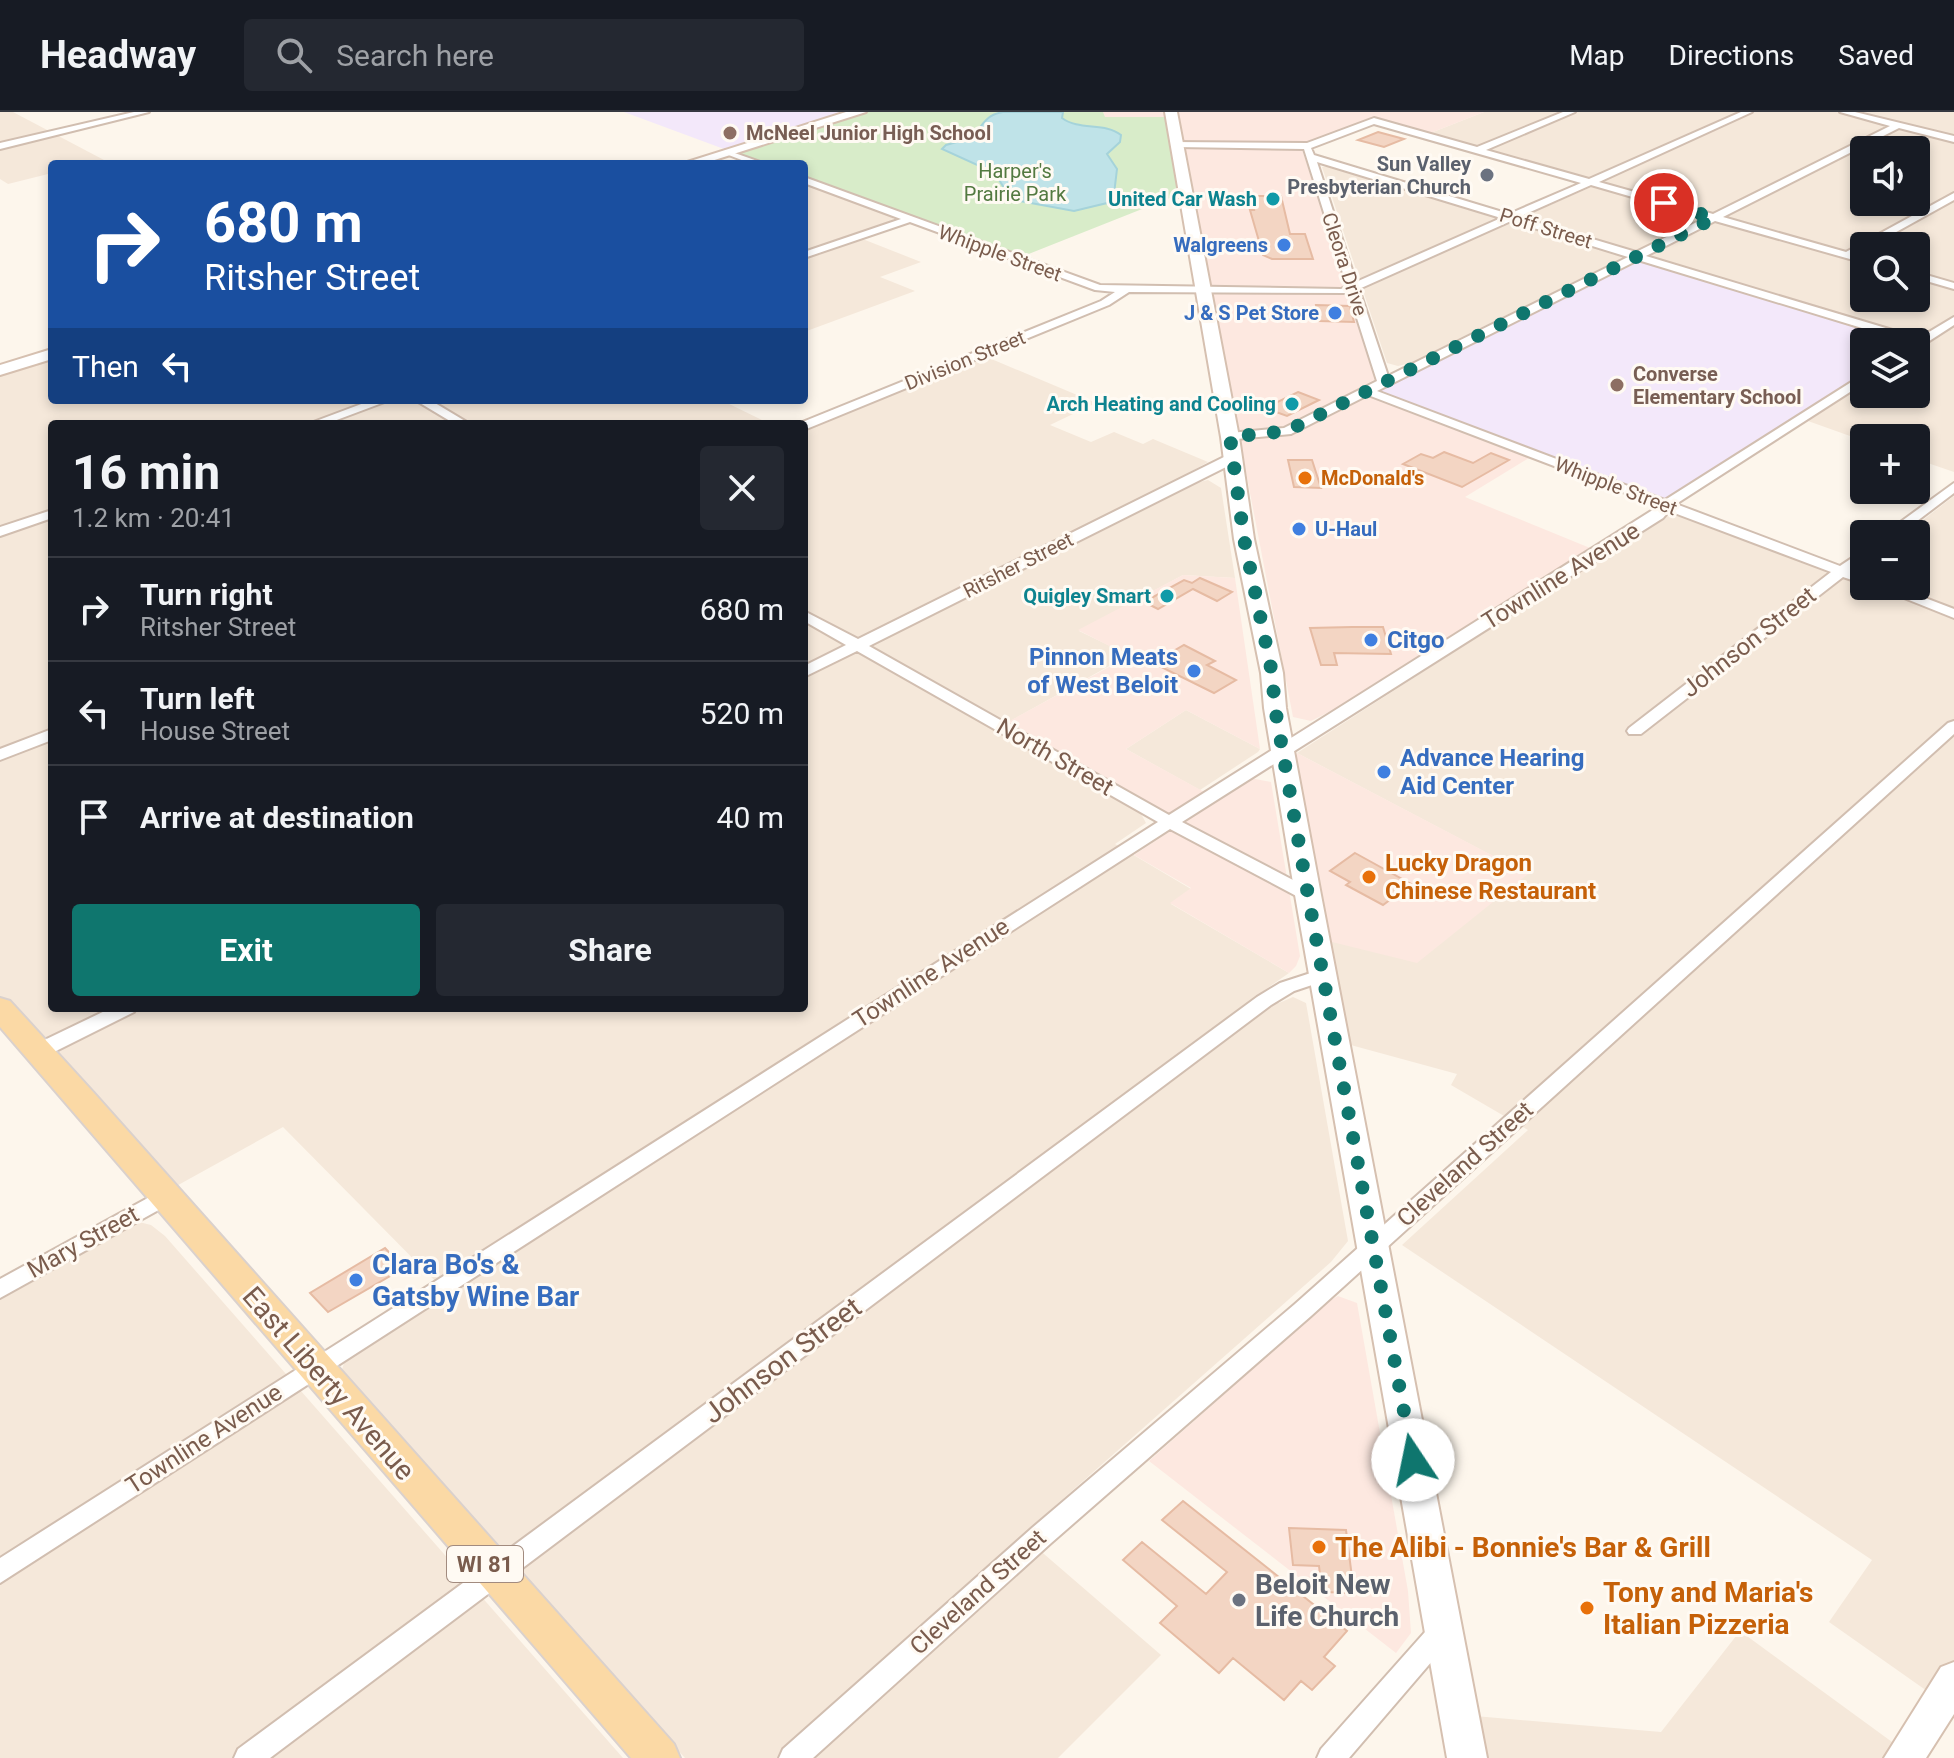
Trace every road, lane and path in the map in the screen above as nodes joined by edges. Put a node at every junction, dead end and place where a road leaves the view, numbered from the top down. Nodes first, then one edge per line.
1 (145, 112) edge
2 (860, 112) edge
3 (1171, 112) edge
4 (1571, 112) edge
5 (1748, 112) edge
6 (1844, 112) edge
7 (1899, 125) junction
8 (1954, 139) edge
9 (1176, 144) junction
10 (0, 146) edge
11 (1478, 150) junction
12 (729, 152) junction
13 (1309, 152) junction
14 (702, 160) edge
15 (750, 160) edge
16 (808, 182) edge
17 (1590, 182) junction
18 (1954, 196) edge
19 (1512, 218) junction
20 (1714, 218) junction
21 (907, 220) junction
22 (808, 254) edge
23 (1847, 255) junction
24 (1638, 256) junction
25 (1850, 256) edge
26 (1930, 279) edge
27 (1954, 286) edge
28 (1355, 289) junction
29 (1125, 290) junction
30 (1203, 291) junction
31 (1954, 320) edge
32 (1870, 328) edge
33 (1930, 335) edge
34 (48, 355) edge
35 (0, 370) edge
36 (1384, 383) junction
37 (1850, 387) edge
38 (1367, 391) junction
39 (372, 404) edge
40 (428, 404) edge
41 (326, 420) edge
42 (457, 420) edge
43 (808, 424) edge
44 (1231, 448) junction
45 (1954, 487) edge
46 (1667, 505) junction
47 (48, 515) edge
48 (1910, 520) edge
49 (0, 532) edge
50 (1850, 565) edge
51 (1842, 571) junction
52 (1850, 574) edge
53 (1918, 600) edge
54 (1954, 614) edge
55 (808, 617) edge
56 (857, 646) junction
57 (808, 670) edge
58 (1954, 726) edge
59 (1635, 731) dead end
60 (48, 736) edge
61 (1283, 751) junction
62 (0, 755) edge
63 (1169, 822) junction
64 (1308, 895) junction
65 (1323, 975) junction
66 (0, 1008) edge
67 (119, 1012) edge
68 (39, 1051) junction
69 (166, 1196) junction
70 (1373, 1247) junction
71 (0, 1289) edge
72 (317, 1366) junction
73 (0, 1572) edge
74 (494, 1575) junction
75 (1443, 1630) junction
76 (1954, 1680) edge
77 (248, 1758) edge
78 (659, 1758) edge
79 (793, 1758) edge
80 (1331, 1758) edge
81 (1467, 1758) edge
82 (1904, 1758) edge

1 - 10 street
2 - 12 main road
3 - 9 main road
4 - 11 street
5 - 17 street, Whipple Street
6 - 7 street
7 - 8 street
7 - 20 street, Ritsher Street
9 - 13 street
9 - 30 main road
11 - 13 street
11 - 17 street
12 - 14 main road
12 - 15 street
13 - 19 street, Poff Street
13 - 28 street, Cleora Drive
16 - 21 street, Whipple Street
17 - 19 street, Whipple Street
17 - 20 street
18 - 23 street
19 - 24 street, Poff Street
19 - 28 street, Whipple Street
20 - 23 street
20 - 24 street, Ritsher Street
21 - 22 street
21 - 29 street, Whipple Street
23 - 25 street
24 - 32 street, Poff Street
24 - 36 street, Ritsher Street
26 - 27 street
28 - 30 street, Whipple Street
28 - 36 street, Cleora Drive
29 - 30 street, Whipple Street
29 - 43 street, Division Street
30 - 44 main road
31 - 33 street
34 - 35 main road
36 - 38 street, Ritsher Street
37 - 46 street, Townline Avenue
38 - 44 street, Ritsher Street
38 - 46 street, Whipple Street
39 - 41 street
40 - 42 street
44 - 56 street, Ritsher Street
44 - 61 main road
45 - 48 street
46 - 51 street, Whipple Street
46 - 61 street, Townline Avenue
47 - 49 street
50 - 51 street, Johnson Street
51 - 52 street, Whipple Street
51 - 59 street, Johnson Street
53 - 54 street
55 - 56 street, North Street
56 - 57 street, Ritsher Street
56 - 63 street, North Street
58 - 70 street, Cleveland Street
60 - 62 street
61 - 63 street, Townline Avenue
61 - 64 main road
63 - 64 street, North Street
63 - 72 street, Townline Avenue
64 - 65 main road
65 - 70 main road
65 - 74 street, Johnson Street
66 - 68 main road, East Liberty Avenue / WI 81
67 - 68 street
68 - 69 main road, East Liberty Avenue / WI 81
69 - 71 street, Mary Street
69 - 72 main road, East Liberty Avenue / WI 81
70 - 75 main road
70 - 79 street, Cleveland Street
72 - 73 street, Townline Avenue
72 - 74 main road, East Liberty Avenue / WI 81
74 - 77 street, Johnson Street
74 - 78 main road, East Liberty Avenue / WI 81
75 - 80 street
75 - 81 main road
76 - 82 main road

